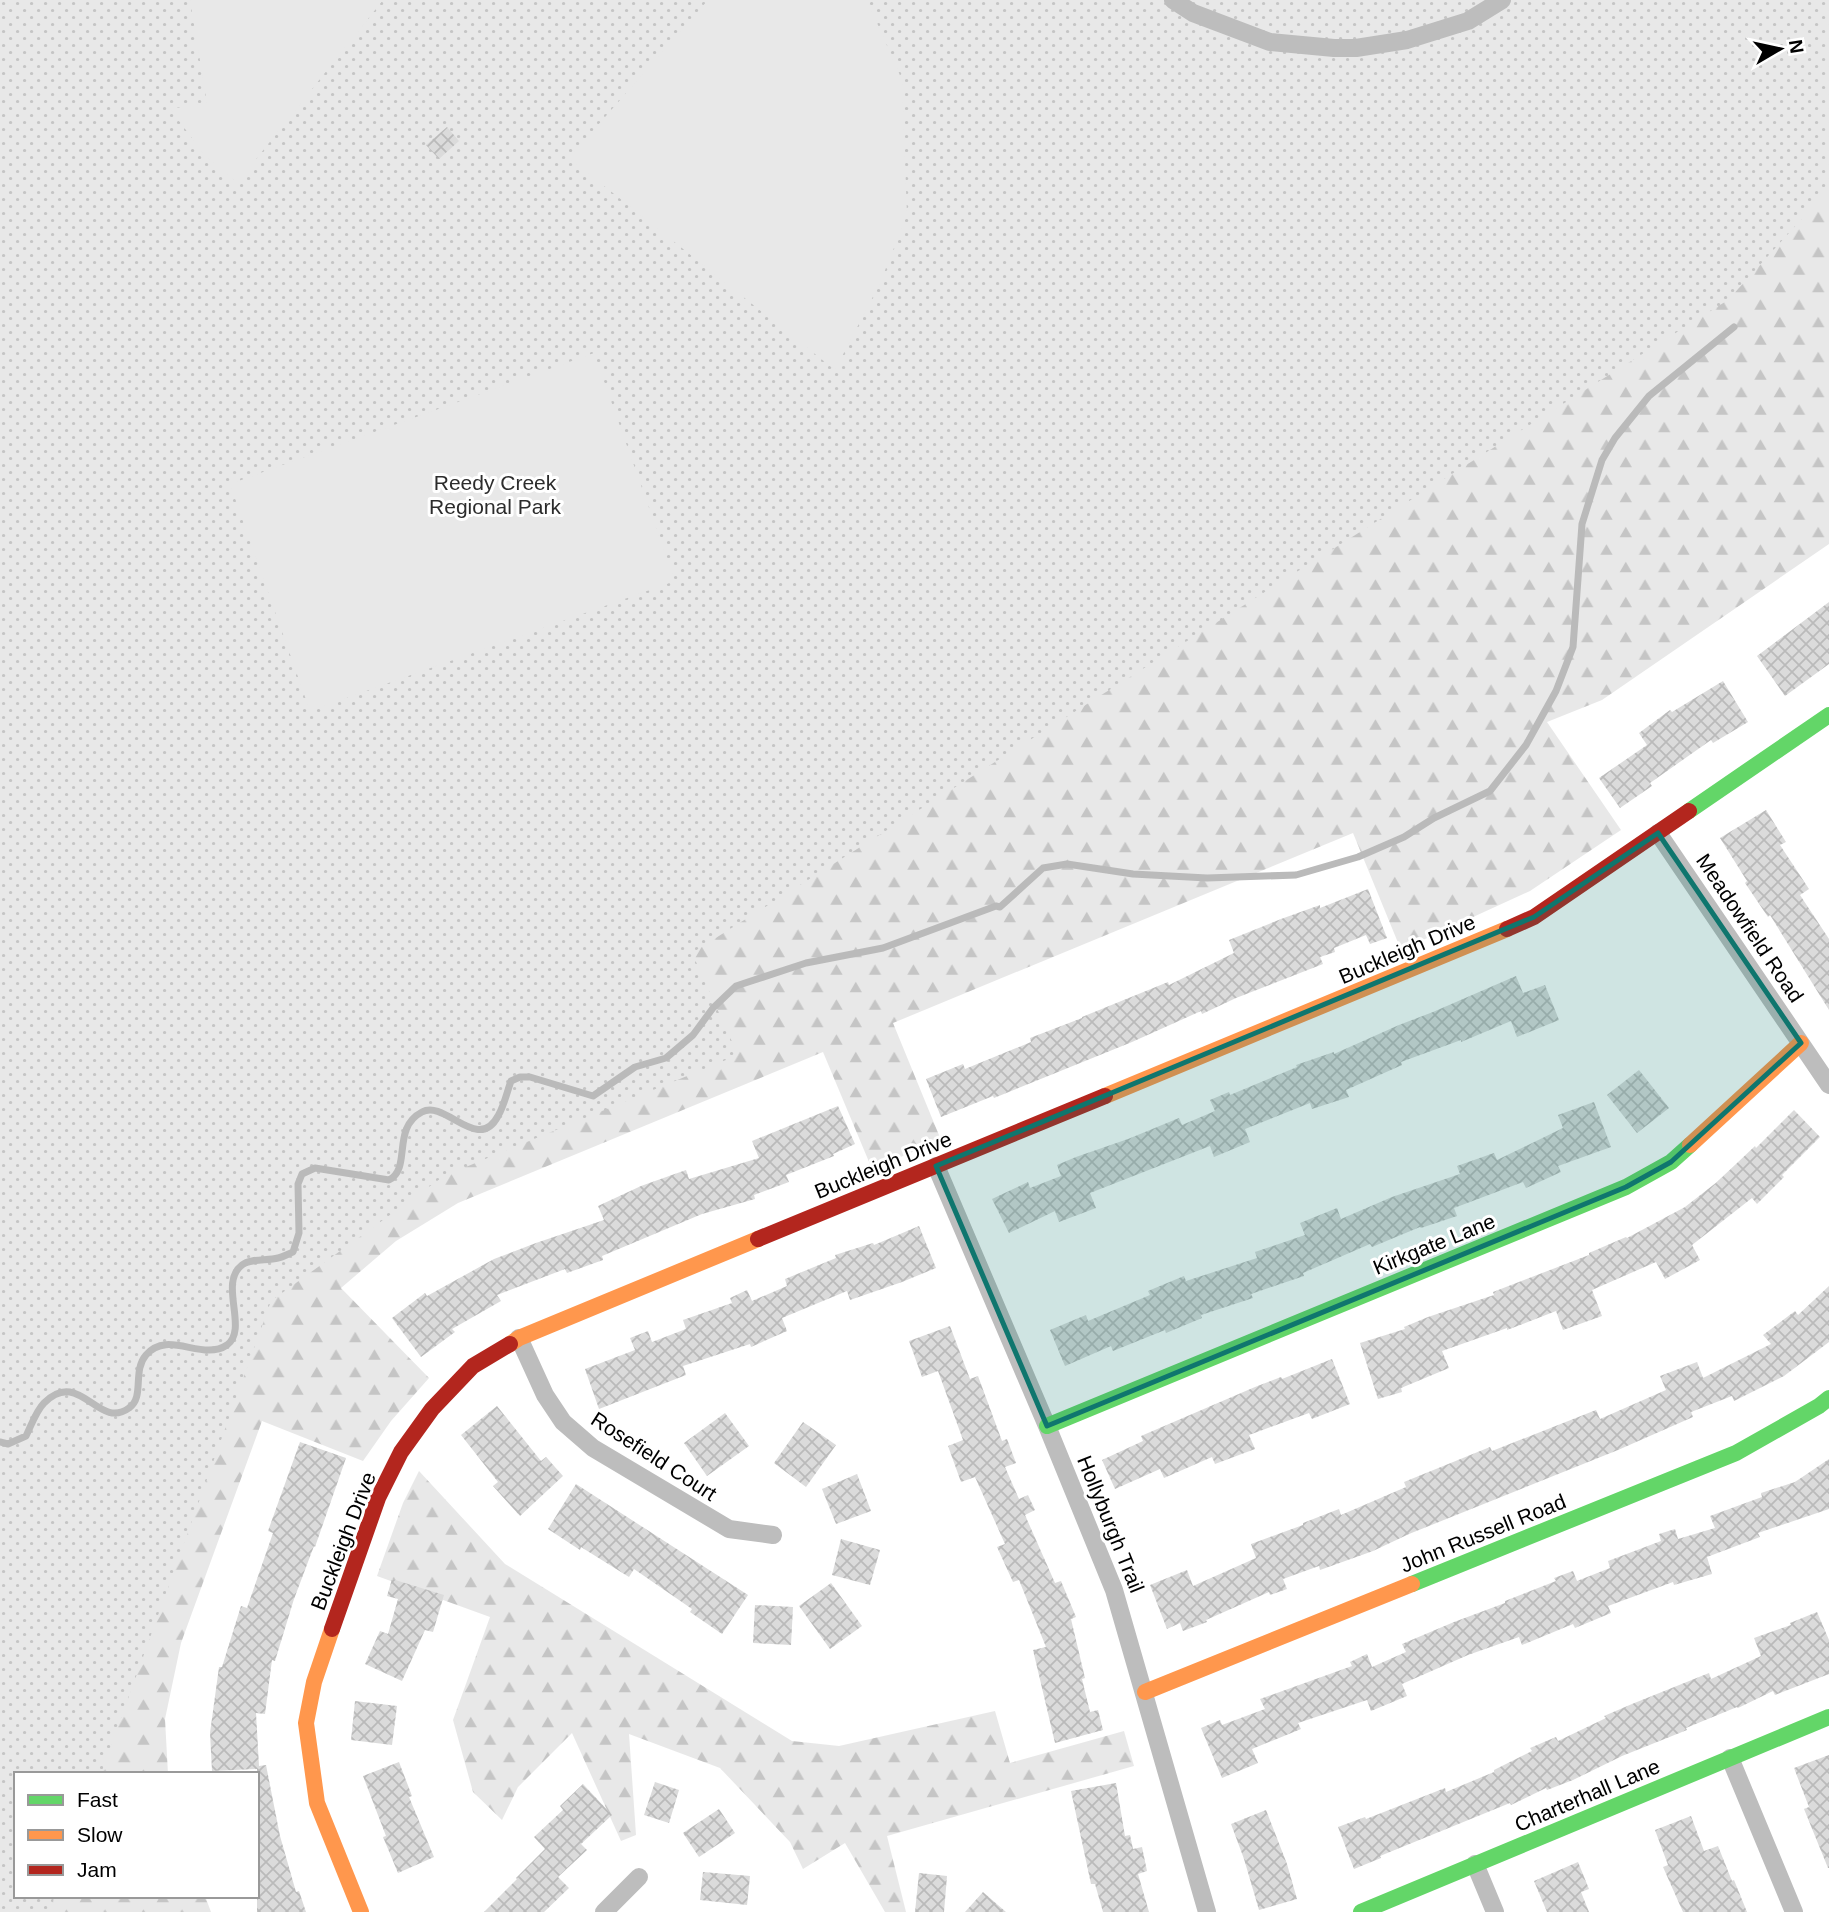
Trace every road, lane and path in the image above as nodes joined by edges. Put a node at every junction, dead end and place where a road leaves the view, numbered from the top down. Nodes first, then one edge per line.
1 (1173, 0) edge
2 (1502, 0) edge
3 (1829, 715) edge
4 (1658, 832) junction
5 (1801, 1043) junction
6 (1829, 1084) edge
7 (936, 1166) junction
8 (519, 1338) junction
9 (1829, 1398) edge
10 (1047, 1426) junction
11 (774, 1535) dead end
12 (1145, 1692) junction
13 (1829, 1717) edge
14 (1730, 1758) junction
15 (1475, 1864) junction
16 (639, 1877) dead end
17 (361, 1912) edge
18 (604, 1912) edge
19 (1207, 1912) edge
20 (1361, 1912) edge
21 (1495, 1912) edge
22 (1794, 1912) edge

1 - 2 street
3 - 4 street, Buckleigh Drive
4 - 5 street, Meadowfield Road
4 - 7 street, Buckleigh Drive
5 - 6 street, Meadowfield Road
5 - 10 street, Kirkgate Lane
7 - 8 street, Buckleigh Drive
7 - 10 street, Hollyburgh Trail
8 - 11 street, Rosefield Court
8 - 17 street, Buckleigh Drive
9 - 12 street, John Russell Road
10 - 12 street, Hollyburgh Trail
12 - 19 street, Hollyburgh Trail
13 - 14 street, Charterhall Lane
14 - 15 street, Charterhall Lane
14 - 22 street
15 - 20 street, Charterhall Lane
15 - 21 street
16 - 18 street

